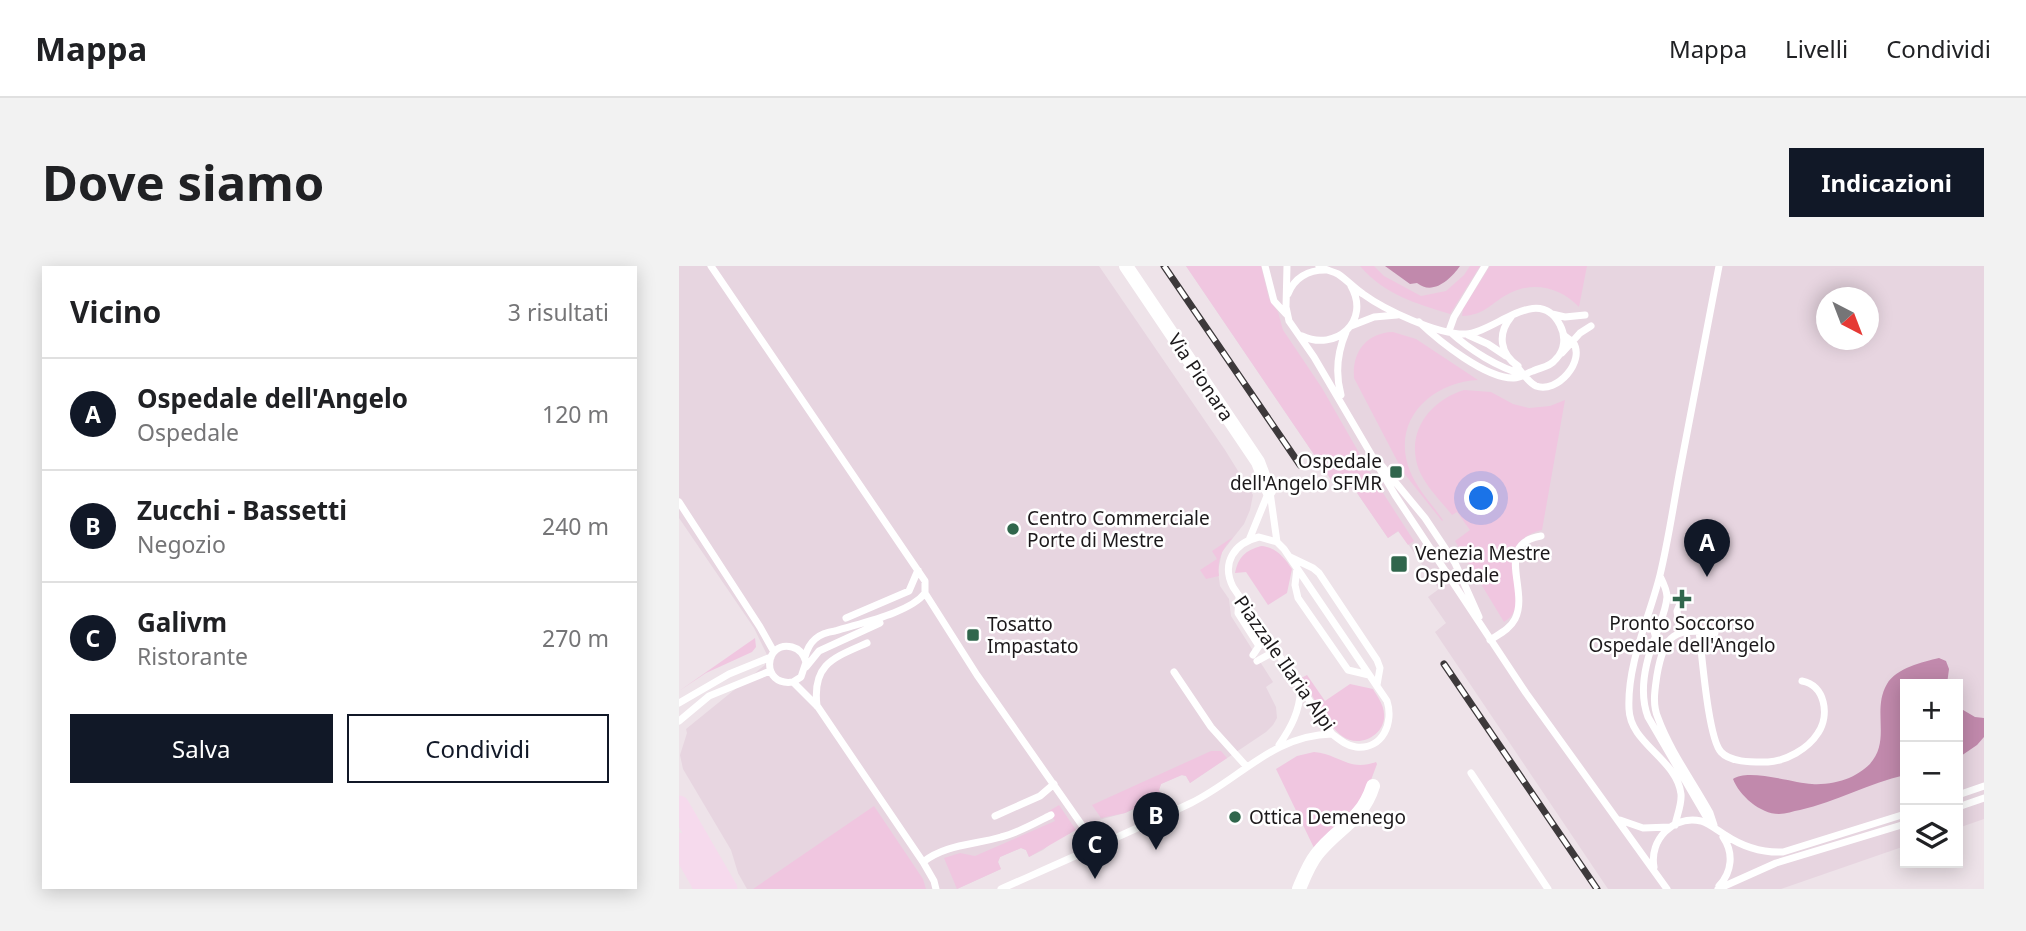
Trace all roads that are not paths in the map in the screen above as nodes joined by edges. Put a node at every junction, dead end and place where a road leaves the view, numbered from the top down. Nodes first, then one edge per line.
1 (711, 266) edge
2 (1126, 266) edge
3 (1265, 266) edge
4 (1287, 266) edge
5 (1485, 266) edge
6 (1719, 266) edge
7 (1322, 268) edge
8 (1349, 283) junction
9 (1286, 298) junction
10 (1517, 312) junction
11 (1550, 313) junction
12 (1286, 314) junction
13 (1398, 315) junction
14 (1585, 315) dead end
15 (1419, 322) junction
16 (1591, 326) dead end
17 (1293, 327) junction
18 (1348, 328) junction
19 (1449, 331) junction
20 (1467, 334) junction
21 (1564, 335) junction
22 (1573, 342) junction
23 (1508, 358) junction
24 (1557, 359) junction
25 (1516, 366) junction
26 (1534, 370) junction
27 (1525, 376) junction
28 (1344, 406) junction
29 (1368, 449) junction
30 (1269, 491) junction
31 (679, 502) edge
32 (1541, 536) dead end
33 (1249, 540) junction
34 (1277, 542) junction
35 (1290, 557) junction
36 (1297, 568) junction
37 (918, 570) junction
38 (1660, 575) junction
39 (925, 593) junction
40 (1239, 597) junction
41 (1682, 599) dead end
42 (846, 618) dead end
43 (1643, 620) junction
44 (880, 623) dead end
45 (1699, 631) junction
46 (1680, 633) junction
47 (1715, 633) dead end
48 (1655, 635) junction
49 (1489, 638) junction
50 (867, 643) dead end
51 (1275, 651) junction
52 (772, 655) junction
53 (805, 657) junction
54 (806, 667) junction
55 (770, 671) junction
56 (1174, 671) dead end
57 (1370, 676) junction
58 (1802, 681) dead end
59 (793, 682) junction
60 (1377, 685) junction
61 (1301, 688) junction
62 (679, 703) edge
63 (818, 707) junction
64 (679, 721) edge
65 (1332, 734) junction
66 (1278, 746) junction
67 (1247, 767) junction
68 (1471, 774) dead end
69 (1054, 784) junction
70 (1373, 786) dead end
71 (1984, 786) edge
72 (1963, 793) edge
73 (1984, 798) edge
74 (1963, 805) edge
75 (679, 806) edge
76 (1051, 815) dead end
77 (995, 816) dead end
78 (1900, 816) edge
79 (1619, 820) junction
80 (1672, 826) junction
81 (1900, 826) edge
82 (1716, 829) junction
83 (1108, 841) junction
84 (679, 843) edge
85 (922, 862) junction
86 (1655, 872) junction
87 (705, 889) edge
88 (727, 889) edge
89 (936, 889) edge
90 (1001, 889) edge
91 (1299, 889) edge
92 (1548, 889) edge
93 (1667, 889) edge
94 (1717, 889) edge

1 - 37 lane
2 - 30 street, Via Pionara
3 - 12 lane
4 - 9 lane
5 - 19 lane
6 - 38 lane
7 - 8 lane
7 - 9 lane
8 - 13 lane
8 - 18 lane
9 - 12 lane
10 - 11 lane
10 - 20 lane
10 - 23 lane
11 - 14 lane
11 - 21 lane
12 - 17 lane
13 - 15 lane
13 - 18 lane
15 - 19 lane
15 - 27 lane
16 - 22 lane
17 - 18 lane
17 - 28 lane
18 - 28 lane
19 - 20 lane
19 - 27 lane
20 - 23 lane
21 - 22 lane
21 - 24 lane
22 - 24 lane
22 - 27 lane
23 - 25 lane
24 - 26 lane
25 - 26 lane
25 - 27 lane
26 - 27 lane
28 - 29 lane
29 - 49 lane
29 - 49 lane
30 - 33 lane
30 - 34 lane, Via Pionara
31 - 52 lane
32 - 49 lane
33 - 34 lane
33 - 40 lane, Piazzale Ilaria Alpi
34 - 35 lane, Piazzale Ilaria Alpi
35 - 36 lane, Piazzale Ilaria Alpi
35 - 60 lane
36 - 57 lane, Piazzale Ilaria Alpi
36 - 57 lane
37 - 39 lane
37 - 42 lane
38 - 43 lane
38 - 48 lane
39 - 53 lane
39 - 69 lane
40 - 51 lane, Piazzale Ilaria Alpi
40 - 51 lane
41 - 46 lane
43 - 48 lane
43 - 80 lane
44 - 54 lane
45 - 46 lane
45 - 47 lane
45 - 58 lane
46 - 82 lane
48 - 82 lane
49 - 79 lane
50 - 63 lane
51 - 61 lane, Piazzale Ilaria Alpi
52 - 53 lane
52 - 55 lane
52 - 62 lane
53 - 54 lane
54 - 59 lane
55 - 59 lane
55 - 64 lane
56 - 67 lane
57 - 60 lane, Piazzale Ilaria Alpi
59 - 63 lane
60 - 65 lane, Piazzale Ilaria Alpi
61 - 65 lane, Piazzale Ilaria Alpi
61 - 66 lane
63 - 85 lane
65 - 66 lane
66 - 67 lane
67 - 83 lane
68 - 92 lane
69 - 77 lane
69 - 83 lane
70 - 91 street
71 - 72 lane
73 - 74 lane
75 - 88 street
76 - 85 lane
78 - 82 lane
79 - 80 lane
79 - 86 lane
80 - 82 lane
80 - 86 lane
81 - 94 lane
82 - 94 lane
83 - 90 lane
84 - 87 street
85 - 89 lane
86 - 93 lane

